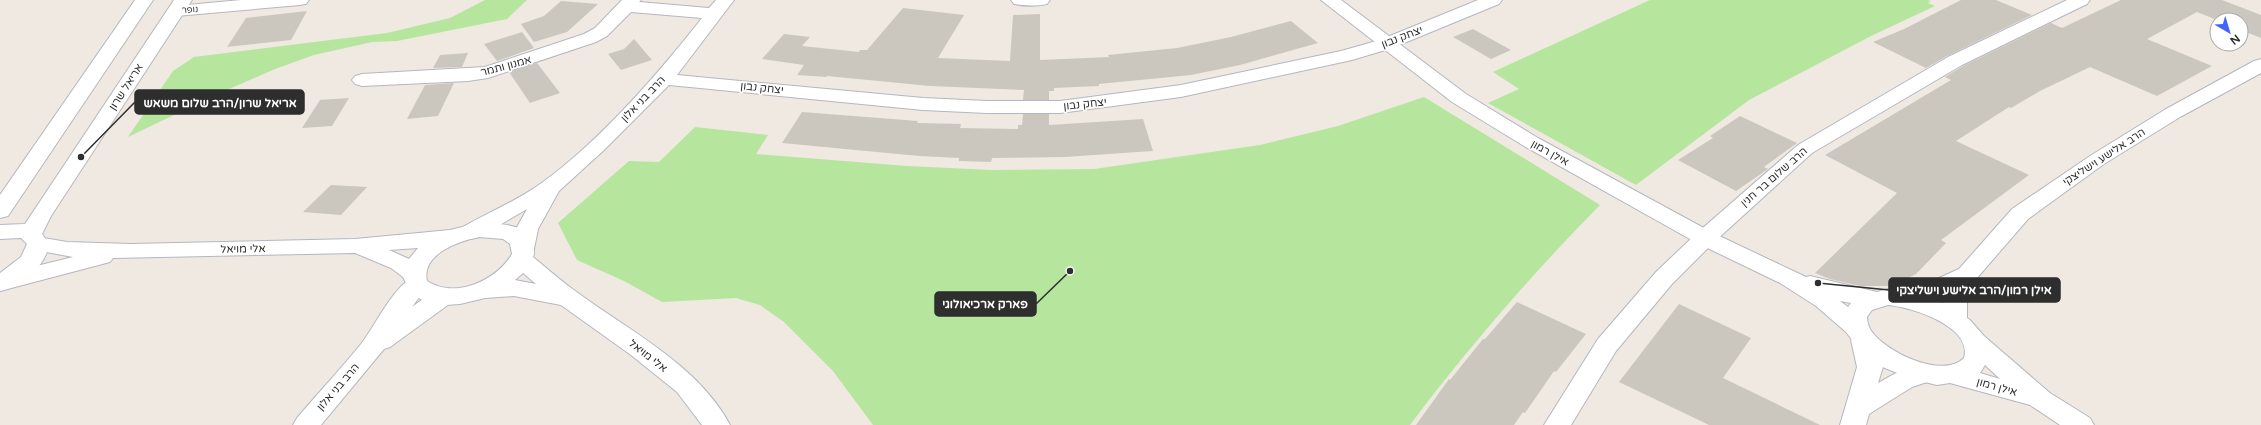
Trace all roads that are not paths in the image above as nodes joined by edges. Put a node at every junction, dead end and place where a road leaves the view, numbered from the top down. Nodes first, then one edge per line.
1 (144, 0) edge
2 (300, 0) edge
3 (1330, 0) edge
4 (1493, 0) edge
5 (2081, 0) edge
6 (629, 3) edge
7 (179, 6) edge
8 (719, 7) edge
9 (1386, 44) junction
10 (2261, 65) edge
11 (664, 79) junction
12 (362, 80) dead end
13 (550, 187) junction
14 (0, 211) edge
15 (0, 232) edge
16 (463, 234) junction
17 (1705, 238) junction
18 (34, 239) junction
19 (355, 246) junction
20 (131, 251) junction
21 (522, 254) junction
22 (1967, 275) junction
23 (1788, 277) junction
24 (416, 279) junction
25 (0, 283) edge
26 (482, 290) junction
27 (444, 296) junction
28 (568, 298) junction
29 (1880, 298) junction
30 (1955, 319) junction
31 (1859, 333) junction
32 (1975, 342) junction
33 (371, 349) junction
34 (1924, 373) junction
35 (1953, 375) junction
36 (2041, 400) junction
37 (1856, 417) edge
38 (306, 425) edge
39 (717, 425) edge
40 (1557, 425) edge
41 (2081, 425) edge

1 - 14 street
2 - 7 street, נופר
3 - 9 street, אילן רמון
4 - 9 street, יצחק נבון
5 - 17 street, הרב שלום בר חנין
6 - 8 street
6 - 12 street, אמנון ותמר
7 - 18 street, אריאל שרון
8 - 11 street, הרב בני אלון
9 - 11 street, יצחק נבון
9 - 17 street, אילן רמון
10 - 22 street, הרב אלישע וישליצקי
11 - 13 street, הרב בני אלון
13 - 16 street, הרב בני אלון
13 - 21 street, הרב בני אלון
15 - 18 street, אלי מויאל
16 - 19 street, אלי מויאל
16 - 21 street, אלי מויאל
16 - 24 street, הרב בני אלון
17 - 23 street, אילן רמון
17 - 40 street, הרב שלום בר חנין
18 - 20 street, אלי מויאל
18 - 25 street, אריאל שרון
19 - 20 street, אלי מויאל
19 - 24 street, אלי מויאל
20 - 25 street, אלי מויאל
21 - 26 street
21 - 28 street, אלי מויאל
22 - 29 street, הרב אלישע וישליצקי
22 - 30 street, הרב אלישע וישליצקי
23 - 29 street, אילן רמון
23 - 31 street, אילן רמון
24 - 27 street, אלי מויאל
24 - 33 street, הרב בני אלון
26 - 27 street
26 - 28 street, אלי מויאל
27 - 33 street, הרב בני אלון
28 - 39 street, אלי מויאל
29 - 30 street, אילן רמון
29 - 31 street
30 - 32 street, אילן רמון
31 - 34 street, אילן רמון
31 - 37 street
32 - 35 street
32 - 36 street, אילן רמון
33 - 38 street, הרב בני אלון
34 - 35 street, אילן רמון
34 - 37 street
35 - 36 street, אילן רמון
36 - 41 street, אילן רמון

